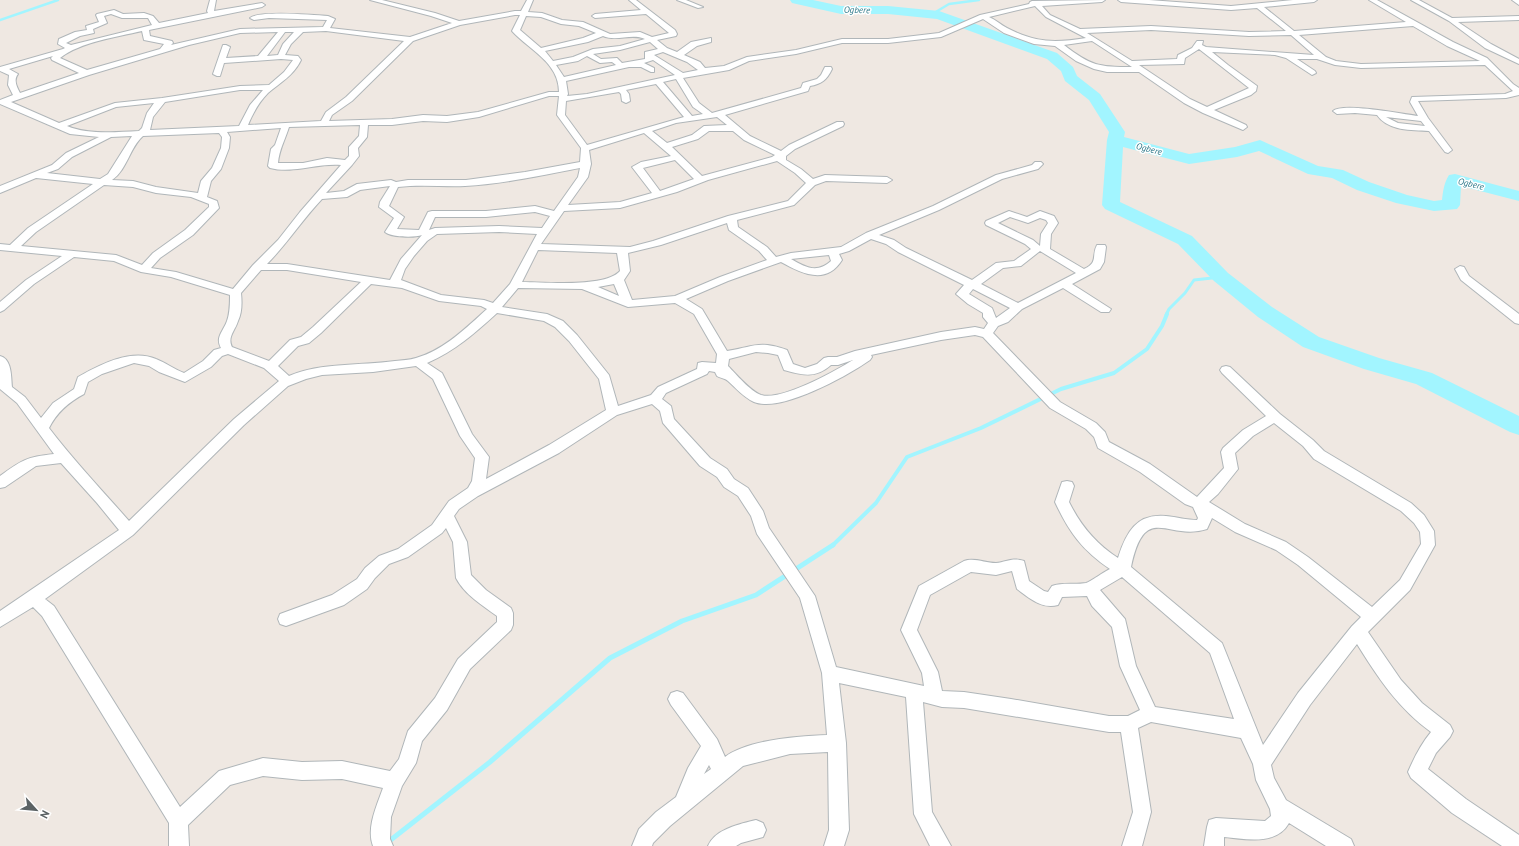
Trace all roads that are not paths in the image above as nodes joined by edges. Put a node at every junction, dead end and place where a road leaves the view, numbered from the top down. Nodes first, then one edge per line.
1 (212, 0) edge
2 (373, 0) edge
3 (530, 0) edge
4 (632, 0) edge
5 (680, 0) edge
6 (1022, 0) edge
7 (1102, 0) edge
8 (1121, 0) edge
9 (1237, 0) edge
10 (1314, 0) edge
11 (1372, 0) edge
12 (1414, 0) edge
13 (1515, 0) edge
14 (1282, 1) edge
15 (263, 2) edge
16 (1519, 3) edge
17 (1037, 4) junction
18 (1254, 6) junction
19 (700, 7) dead end
20 (649, 12) junction
21 (212, 13) junction
22 (525, 14) junction
23 (595, 16) dead end
24 (982, 16) junction
25 (279, 17) junction
26 (254, 18) junction
27 (1519, 18) edge
28 (1451, 20) junction
29 (459, 23) junction
30 (1413, 24) junction
31 (157, 25) junction
32 (145, 28) junction
33 (268, 29) junction
34 (284, 29) junction
35 (326, 29) junction
36 (301, 30) junction
37 (240, 31) junction
38 (1079, 31) junction
39 (1201, 32) junction
40 (604, 33) junction
41 (1293, 33) junction
42 (1093, 39) junction
43 (406, 40) junction
44 (652, 40) junction
45 (708, 40) dead end
46 (1056, 43) junction
47 (541, 45) junction
48 (1201, 46) junction
49 (226, 47) dead end
50 (71, 48) junction
51 (163, 50) junction
52 (664, 50) junction
53 (587, 54) junction
54 (648, 54) junction
55 (676, 55) junction
56 (1289, 56) junction
57 (281, 57) junction
58 (261, 58) junction
59 (1323, 58) junction
60 (221, 61) junction
61 (1485, 62) junction
62 (1519, 62) edge
63 (553, 63) junction
64 (1130, 63) junction
65 (633, 65) junction
66 (1, 69) edge
67 (828, 69) dead end
68 (651, 70) dead end
69 (1142, 70) junction
70 (703, 71) junction
71 (86, 73) junction
72 (1312, 73) dead end
73 (217, 74) dead end
74 (680, 76) junction
75 (561, 80) junction
76 (658, 81) junction
77 (272, 87) junction
78 (622, 89) junction
79 (1519, 92) edge
80 (18, 97) junction
81 (563, 97) junction
82 (162, 100) junction
83 (626, 101) dead end
84 (2, 102) edge
85 (1206, 111) junction
86 (1337, 111) dead end
87 (714, 114) junction
88 (1380, 114) junction
89 (694, 118) junction
90 (1424, 119) junction
91 (324, 123) junction
92 (364, 123) junction
93 (840, 124) dead end
94 (286, 125) junction
95 (62, 127) junction
96 (243, 127) junction
97 (1243, 127) dead end
98 (707, 128) junction
99 (734, 128) junction
100 (222, 129) junction
101 (1432, 129) junction
102 (645, 130) junction
103 (138, 134) junction
104 (109, 135) junction
105 (666, 146) junction
106 (585, 148) junction
107 (1448, 150) dead end
108 (678, 157) junction
109 (779, 158) junction
110 (348, 163) junction
111 (586, 164) junction
112 (1038, 164) dead end
113 (37, 175) junction
114 (701, 180) junction
115 (887, 180) dead end
116 (102, 182) junction
117 (812, 183) junction
118 (395, 186) junction
119 (0, 190) edge
120 (658, 194) junction
121 (317, 197) junction
122 (202, 198) junction
123 (559, 212) junction
124 (441, 214) junction
125 (732, 218) junction
126 (435, 231) junction
127 (544, 231) junction
128 (870, 236) junction
129 (0, 247) edge
130 (14, 247) junction
131 (534, 247) junction
132 (1101, 248) dead end
133 (622, 250) junction
134 (833, 252) junction
135 (73, 253) junction
136 (778, 260) junction
137 (256, 267) junction
138 (1460, 269) dead end
139 (145, 270) junction
140 (1084, 273) junction
141 (618, 279) junction
142 (370, 280) junction
143 (972, 283) junction
144 (1063, 283) junction
145 (401, 285) junction
146 (515, 285) junction
147 (582, 285) junction
148 (236, 293) junction
149 (677, 299) junction
150 (628, 304) junction
151 (1018, 307) junction
152 (0, 308) edge
153 (494, 309) junction
154 (1105, 309) dead end
155 (1519, 320) edge
156 (991, 328) junction
157 (228, 350) junction
158 (872, 352) junction
159 (723, 354) junction
160 (0, 360) edge
161 (418, 362) junction
162 (270, 367) junction
163 (1226, 370) dead end
164 (287, 382) junction
165 (735, 382) junction
166 (655, 398) junction
167 (612, 412) junction
168 (1275, 417) junction
169 (42, 429) junction
170 (64, 458) junction
171 (0, 483) edge
172 (1066, 486) dead end
173 (473, 492) junction
174 (1199, 503) junction
175 (446, 515) junction
176 (128, 530) junction
177 (1123, 569) junction
178 (1091, 589) junction
179 (34, 598) junction
180 (1371, 616) junction
181 (0, 620) edge
182 (286, 620) dead end
183 (1358, 630) junction
184 (830, 673) junction
185 (914, 691) junction
186 (934, 696) junction
187 (676, 699) dead end
188 (1150, 714) junction
189 (1129, 724) junction
190 (1247, 730) junction
191 (837, 743) junction
192 (711, 745) junction
193 (1262, 763) junction
194 (721, 772) junction
195 (394, 781) junction
196 (682, 804) junction
197 (1279, 807) junction
198 (178, 821) junction
199 (756, 830) dead end
200 (1513, 842) dead end
201 (179, 846) edge
202 (383, 846) edge
203 (642, 846) edge
204 (718, 846) edge
205 (834, 846) edge
206 (941, 846) edge
207 (1132, 846) edge
208 (1214, 846) edge
209 (1344, 846) edge

1 - 21 street
2 - 29 street
3 - 22 street
4 - 20 street
5 - 19 street
6 - 17 street
7 - 17 street
8 - 18 street
9 - 18 street
10 - 14 street
11 - 30 street
12 - 28 street
13 - 16 street
14 - 18 street
15 - 21 street
15 - 26 street
17 - 24 street
17 - 38 street
18 - 41 street
20 - 23 street
20 - 44 street
21 - 31 street
22 - 29 street
22 - 40 street
22 - 47 street
24 - 46 street
24 - 70 street
25 - 26 street
25 - 33 street
25 - 35 street
26 - 37 street
27 - 28 street
28 - 62 street
29 - 43 street
30 - 41 street
30 - 61 street
31 - 32 street
31 - 50 street
32 - 50 street
32 - 51 street
33 - 34 street
33 - 37 street
34 - 36 street
34 - 58 street
35 - 36 street
35 - 43 street
36 - 57 street
37 - 51 street
38 - 39 street
38 - 42 street
39 - 41 street
39 - 48 street
40 - 44 street
40 - 47 street
41 - 59 street
42 - 46 street
42 - 64 street
43 - 91 street
44 - 52 street
44 - 53 street
45 - 55 street
46 - 69 street
47 - 63 street
48 - 56 street
48 - 64 street
48 - 85 street
49 - 60 street
50 - 66 street
50 - 71 street
51 - 71 street
52 - 54 street
52 - 55 street
53 - 63 street
53 - 65 street
54 - 65 street
54 - 74 street
55 - 70 street
56 - 59 street
56 - 72 street
57 - 58 street
57 - 77 street
58 - 60 street
59 - 61 street
60 - 73 street
61 - 62 street
61 - 79 street
63 - 75 street
64 - 69 street
65 - 68 street
65 - 75 street
66 - 80 street
67 - 87 street
69 - 85 street
70 - 74 street
71 - 80 street
74 - 76 street
74 - 87 street
75 - 81 street
76 - 78 street
76 - 89 street
77 - 82 street
77 - 96 street
78 - 81 street
78 - 83 street
79 - 90 street
80 - 84 street
81 - 92 street
81 - 106 street
82 - 95 street
82 - 103 street
84 - 95 street
85 - 97 street
86 - 88 street
87 - 89 street
87 - 99 street
88 - 90 street
88 - 101 street
89 - 98 street
89 - 102 street
90 - 101 street
91 - 92 street
91 - 94 street
92 - 110 street
93 - 109 street
94 - 96 street
94 - 110 street
95 - 104 street
96 - 100 street
98 - 99 street
98 - 105 street
99 - 109 street
100 - 103 street
100 - 122 street
101 - 107 street
102 - 105 street
102 - 106 street
103 - 104 street
103 - 116 street
104 - 113 street
105 - 108 street
106 - 111 street
108 - 114 street
108 - 120 street
109 - 114 street
109 - 117 street
110 - 121 street
111 - 118 street
111 - 123 street
112 - 128 street
113 - 116 street
113 - 119 street
114 - 120 street
115 - 117 street
116 - 122 street
116 - 130 street
117 - 125 street
118 - 121 street
118 - 124 street
120 - 123 street
121 - 137 street
122 - 139 street
123 - 124 street
123 - 127 street
124 - 126 street
125 - 133 street
125 - 136 street
126 - 127 street
126 - 145 street
127 - 131 street
128 - 134 street
128 - 143 street
129 - 130 street
130 - 135 street
131 - 133 street
131 - 146 street
132 - 140 street
133 - 141 street
134 - 136 street
134 - 136 street
135 - 139 street
135 - 152 street
136 - 149 street
137 - 142 street
137 - 148 street
138 - 155 street
139 - 148 street
140 - 143 street
140 - 144 street
141 - 147 street
141 - 150 street
142 - 145 street
142 - 162 street
143 - 151 street
143 - 156 street
144 - 151 street
144 - 154 street
145 - 153 street
146 - 147 street
146 - 153 street
147 - 150 street
148 - 157 street
149 - 150 street
149 - 159 street
151 - 156 street
153 - 161 street
153 - 167 street
156 - 158 street
156 - 174 street
157 - 162 street
157 - 169 street
158 - 159 street
158 - 165 street
159 - 165 street
160 - 169 street
161 - 164 street
161 - 173 street
162 - 164 street
163 - 168 street
164 - 176 street
165 - 166 street
166 - 167 street
166 - 184 street
167 - 173 street
168 - 174 street
168 - 180 street
169 - 170 street
170 - 171 street
170 - 176 street
172 - 177 street
173 - 175 street
174 - 177 street
174 - 180 street
175 - 182 street
175 - 195 street
176 - 179 street
177 - 178 street
177 - 190 street
178 - 186 street
178 - 188 street
179 - 181 street
179 - 198 street
180 - 183 street
183 - 193 street
183 - 200 street
184 - 185 street
184 - 191 street
185 - 186 street
185 - 206 street
186 - 189 street
187 - 192 street
188 - 189 street
188 - 190 street
189 - 207 street
190 - 193 street
191 - 194 street
191 - 205 street
192 - 194 street
192 - 196 street
193 - 197 street
194 - 196 street
195 - 198 street
195 - 202 street
196 - 203 street
197 - 208 street
197 - 209 street
198 - 201 street
199 - 204 street

